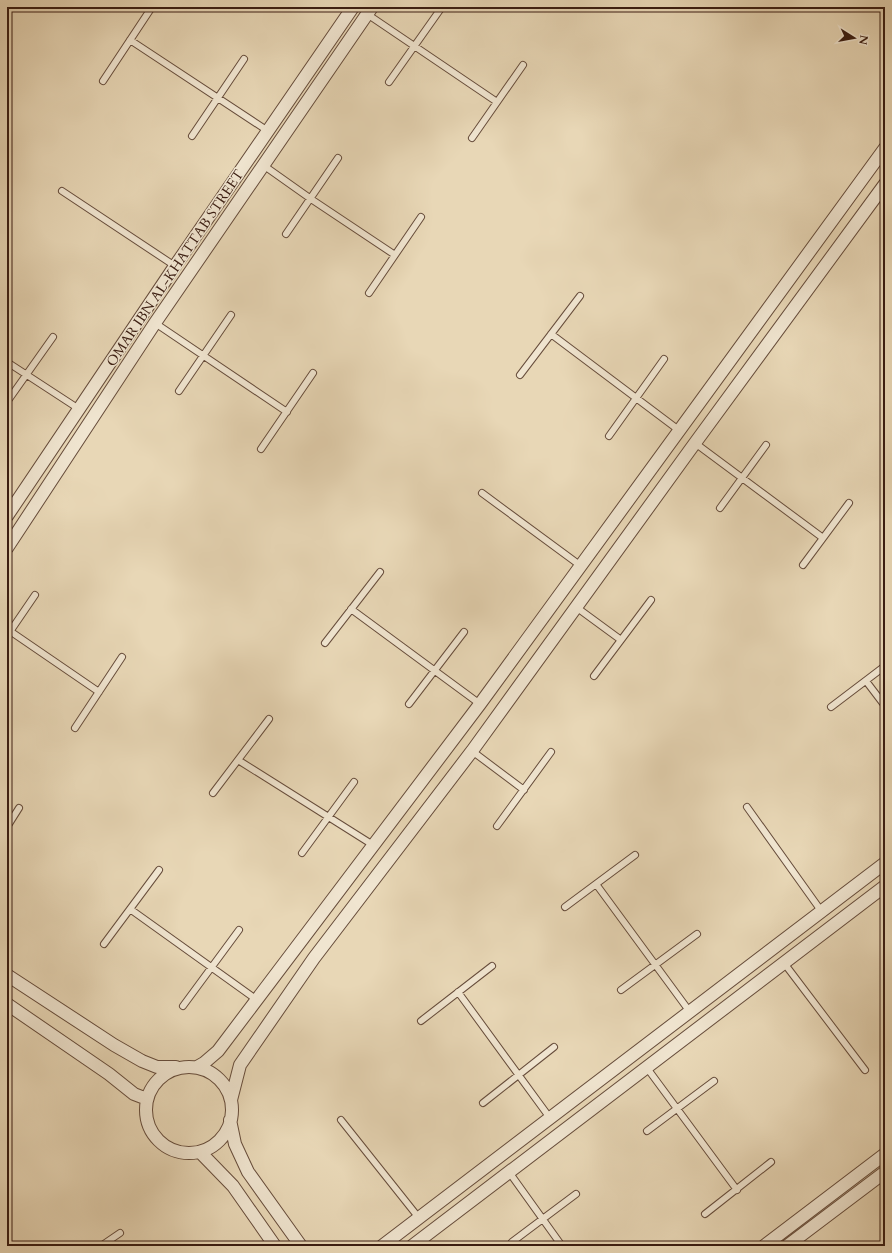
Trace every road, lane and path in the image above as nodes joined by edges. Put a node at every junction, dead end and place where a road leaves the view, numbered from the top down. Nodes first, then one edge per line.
1 (152, 7) edge
2 (353, 7) edge
3 (442, 7) edge
4 (369, 11) edge
5 (130, 40) junction
6 (414, 47) junction
7 (244, 59) dead end
8 (523, 65) dead end
9 (103, 80) dead end
10 (388, 82) dead end
11 (218, 98) junction
12 (497, 102) junction
13 (268, 131) junction
14 (192, 136) dead end
15 (472, 138) dead end
16 (885, 148) edge
17 (338, 158) dead end
18 (263, 165) junction
19 (885, 184) edge
20 (62, 191) dead end
21 (310, 199) junction
22 (421, 217) dead end
23 (286, 234) dead end
24 (395, 255) junction
25 (175, 266) junction
26 (369, 293) dead end
27 (580, 296) dead end
28 (231, 315) dead end
29 (155, 323) junction
30 (551, 334) junction
31 (53, 337) dead end
32 (203, 355) junction
33 (664, 358) dead end
34 (7, 362) edge
35 (313, 373) dead end
36 (26, 375) junction
37 (520, 375) dead end
38 (179, 391) dead end
39 (636, 398) junction
40 (7, 402) edge
41 (79, 409) junction
42 (287, 412) junction
43 (680, 431) junction
44 (609, 436) dead end
45 (695, 443) junction
46 (766, 444) dead end
47 (261, 449) dead end
48 (742, 478) junction
49 (482, 493) dead end
50 (849, 503) dead end
51 (720, 508) dead end
52 (7, 516) edge
53 (823, 538) junction
54 (7, 548) edge
55 (803, 565) dead end
56 (582, 566) junction
57 (380, 572) dead end
58 (35, 595) dead end
59 (651, 600) dead end
60 (576, 607) junction
61 (351, 609) junction
62 (8, 632) edge
63 (464, 632) dead end
64 (621, 640) junction
65 (325, 643) dead end
66 (122, 657) dead end
67 (885, 666) edge
68 (434, 670) junction
69 (594, 676) dead end
70 (866, 680) junction
71 (99, 692) junction
72 (409, 704) dead end
73 (480, 704) junction
74 (885, 706) edge
75 (831, 707) dead end
76 (269, 719) dead end
77 (75, 728) dead end
78 (472, 751) junction
79 (551, 752) dead end
80 (238, 760) junction
81 (354, 782) dead end
82 (524, 790) junction
83 (212, 794) dead end
84 (747, 807) dead end
85 (20, 808) dead end
86 (329, 817) junction
87 (497, 826) dead end
88 (7, 827) edge
89 (373, 845) junction
90 (302, 853) dead end
91 (634, 856) dead end
92 (885, 863) edge
93 (159, 870) dead end
94 (596, 884) junction
95 (885, 886) edge
96 (565, 907) dead end
97 (130, 909) junction
98 (822, 912) junction
99 (239, 930) dead end
100 (697, 934) dead end
101 (104, 944) dead end
102 (299, 945) junction
103 (314, 958) junction
104 (784, 963) junction
105 (655, 964) junction
106 (492, 966) dead end
107 (212, 967) junction
108 (7, 975) edge
109 (621, 990) dead end
110 (458, 992) junction
111 (257, 1000) junction
112 (7, 1004) edge
113 (183, 1006) dead end
114 (690, 1012) junction
115 (421, 1021) dead end
116 (554, 1048) dead end
117 (197, 1067) junction
118 (177, 1068) junction
119 (647, 1068) junction
120 (865, 1070) dead end
121 (519, 1075) junction
122 (714, 1081) dead end
123 (147, 1099) junction
124 (231, 1100) junction
125 (483, 1102) dead end
126 (677, 1109) junction
127 (550, 1118) junction
128 (230, 1120) junction
129 (341, 1120) dead end
130 (647, 1131) dead end
131 (200, 1152) junction
132 (885, 1154) edge
133 (772, 1162) dead end
134 (509, 1172) junction
135 (885, 1172) edge
136 (737, 1190) junction
137 (576, 1194) dead end
138 (449, 1195) junction
139 (460, 1210) junction
140 (705, 1214) dead end
141 (418, 1218) junction
142 (543, 1219) junction
143 (120, 1233) dead end
144 (512, 1242) dead end
145 (101, 1246) edge
146 (275, 1246) edge
147 (301, 1246) edge
148 (382, 1246) edge
149 (412, 1246) edge
150 (562, 1246) edge
151 (764, 1246) edge
152 (787, 1246) edge

1 - 5 lane
2 - 13 street, OMAR IBN AL-KHATTAB STREET
3 - 6 lane
4 - 6 lane
4 - 18 street, OMAR IBN AL-KHATTAB STREET
5 - 9 lane
5 - 11 lane
6 - 10 lane
6 - 12 lane
7 - 11 lane
8 - 12 lane
11 - 13 lane
11 - 14 lane
12 - 15 lane
13 - 25 street, OMAR IBN AL-KHATTAB STREET
16 - 43 street
17 - 21 lane
18 - 21 lane
18 - 29 street, OMAR IBN AL-KHATTAB STREET
19 - 45 street
20 - 25 lane
21 - 23 lane
21 - 24 lane
22 - 24 lane
24 - 26 lane
25 - 41 street, OMAR IBN AL-KHATTAB STREET
27 - 30 lane
28 - 32 lane
29 - 32 lane
29 - 54 street, OMAR IBN AL-KHATTAB STREET
30 - 37 lane
30 - 39 lane
31 - 36 lane
32 - 38 lane
32 - 42 lane
33 - 39 lane
34 - 36 lane
35 - 42 lane
36 - 40 lane
36 - 41 lane
39 - 43 lane
39 - 44 lane
41 - 52 street, OMAR IBN AL-KHATTAB STREET
42 - 47 lane
43 - 56 street
45 - 48 lane
45 - 60 street
46 - 48 lane
48 - 51 lane
48 - 53 lane
49 - 56 lane
50 - 53 lane
53 - 55 lane
56 - 73 street
57 - 61 lane
58 - 62 lane
59 - 64 lane
60 - 64 lane
60 - 78 street
61 - 65 lane
61 - 68 lane
62 - 71 lane
63 - 68 lane
64 - 69 lane
66 - 71 lane
67 - 70 lane
68 - 72 lane
68 - 73 lane
70 - 74 lane
70 - 75 lane
71 - 77 lane
73 - 89 street
76 - 80 lane
78 - 82 lane
78 - 103 street
79 - 82 lane
80 - 83 lane
80 - 86 lane
81 - 86 lane
82 - 87 lane
84 - 98 lane
85 - 88 lane
86 - 89 lane
86 - 90 lane
89 - 102 street
91 - 94 lane
92 - 98 street
93 - 97 lane
94 - 96 lane
94 - 105 lane
95 - 104 street
97 - 101 lane
97 - 107 lane
98 - 114 street
99 - 107 lane
100 - 105 lane
102 - 103 street
102 - 111 street
103 - 124 street
104 - 119 street
104 - 120 lane
105 - 109 lane
105 - 114 lane
106 - 110 lane
107 - 111 lane
107 - 113 lane
108 - 118 street
110 - 115 lane
110 - 121 lane
111 - 117 street
112 - 123 street
114 - 127 street
116 - 121 lane
117 - 118 street
117 - 124 street
118 - 123 street
119 - 126 lane
119 - 134 street
121 - 125 lane
121 - 127 lane
122 - 126 lane
123 - 131 street
124 - 128 street
126 - 130 lane
126 - 136 lane
127 - 138 street
128 - 131 street
128 - 147 street
129 - 141 lane
131 - 146 street
132 - 151 street
133 - 136 lane
134 - 139 street
134 - 142 lane
135 - 152 street
136 - 140 lane
137 - 142 lane
138 - 139 street
138 - 141 street
139 - 149 street
141 - 148 street
142 - 144 lane
142 - 150 lane
143 - 145 lane

